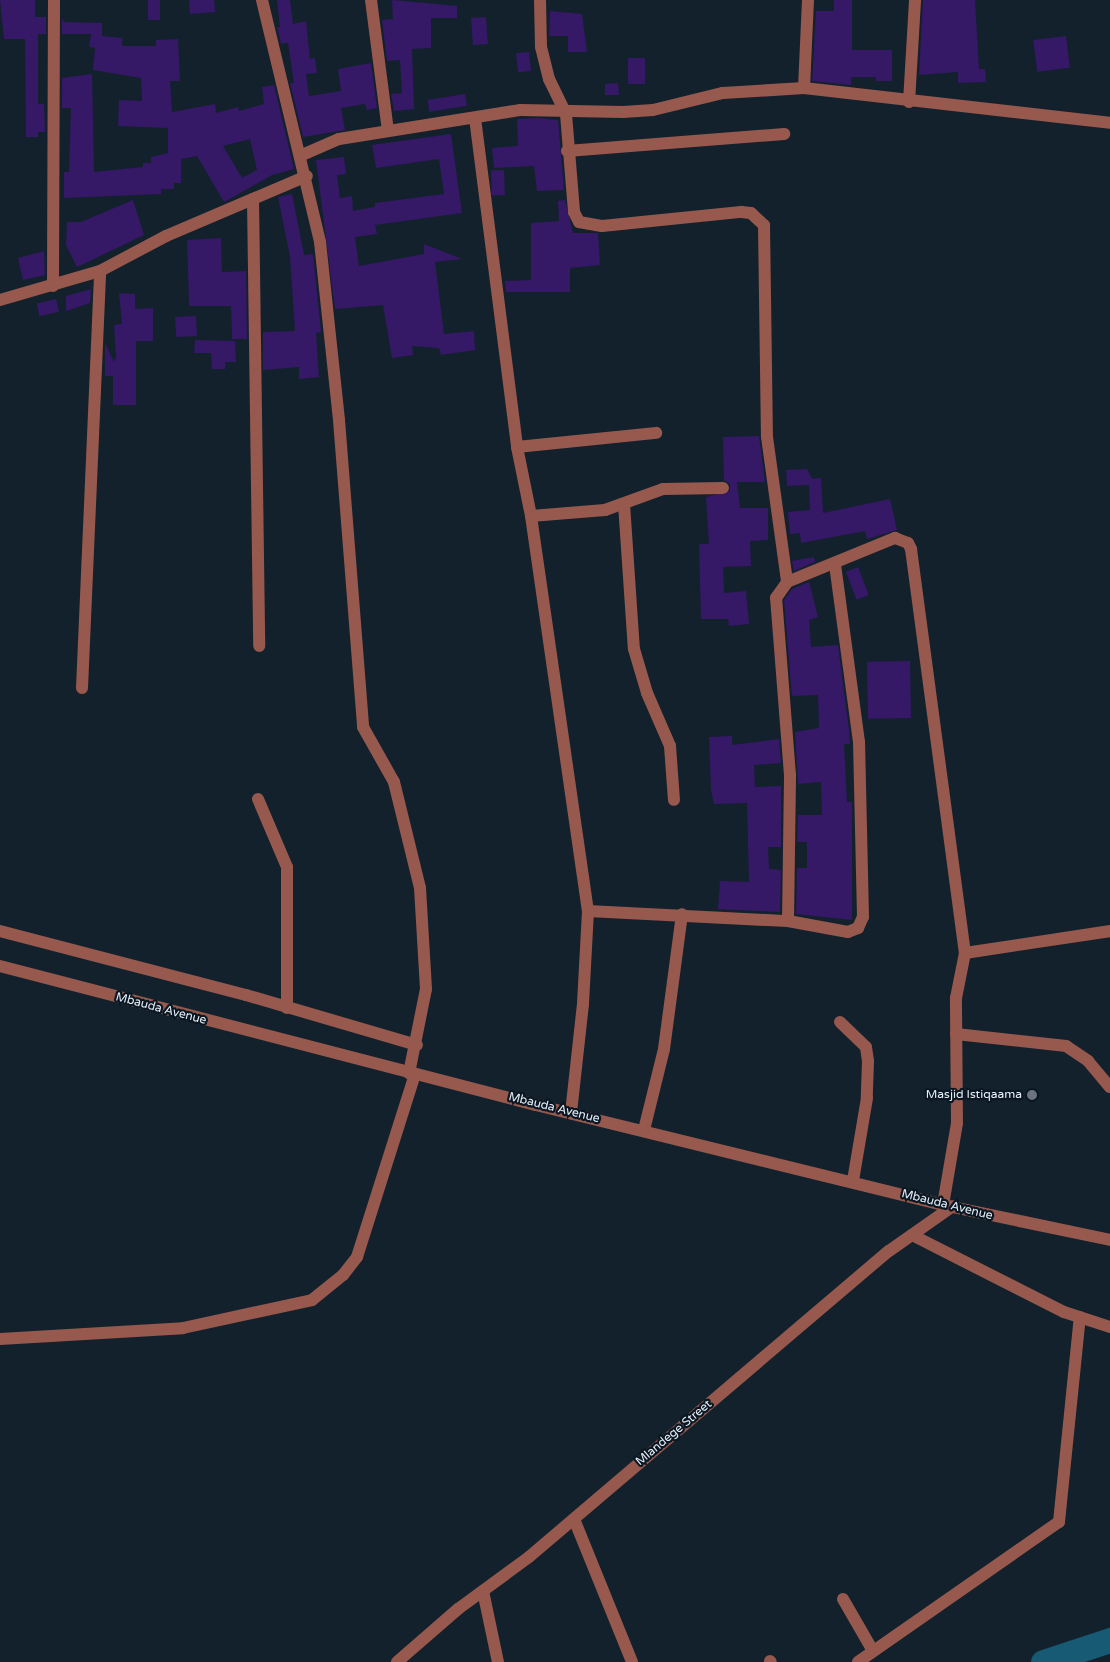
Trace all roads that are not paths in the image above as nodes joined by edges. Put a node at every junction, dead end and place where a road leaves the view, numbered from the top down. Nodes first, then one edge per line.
1 (54, 0) edge
2 (262, 0) edge
3 (371, 0) edge
4 (540, 0) edge
5 (808, 0) edge
6 (915, 0) edge
7 (804, 88) junction
8 (909, 102) junction
9 (566, 114) junction
10 (475, 118) junction
11 (1110, 123) edge
12 (388, 131) junction
13 (784, 134) dead end
14 (566, 151) junction
15 (302, 155) junction
16 (307, 176) junction
17 (253, 199) junction
18 (100, 271) junction
19 (53, 286) junction
20 (0, 300) edge
21 (656, 432) dead end
22 (517, 447) junction
23 (723, 488) dead end
24 (624, 504) junction
25 (531, 516) junction
26 (835, 565) junction
27 (786, 582) junction
28 (259, 646) dead end
29 (82, 688) dead end
30 (258, 800) dead end
31 (674, 800) dead end
32 (588, 912) junction
33 (682, 914) junction
34 (788, 921) junction
35 (0, 931) edge
36 (1110, 931) edge
37 (965, 953) junction
38 (0, 966) edge
39 (287, 1008) junction
40 (840, 1022) dead end
41 (956, 1034) junction
42 (417, 1045) junction
43 (412, 1073) junction
44 (1110, 1087) edge
45 (571, 1113) junction
46 (644, 1130) junction
47 (853, 1181) junction
48 (948, 1205) junction
49 (912, 1235) junction
50 (1110, 1240) edge
51 (1080, 1317) junction
52 (1110, 1327) edge
53 (0, 1339) edge
54 (574, 1519) junction
55 (483, 1591) junction
56 (843, 1599) dead end
57 (873, 1651) junction
58 (397, 1662) edge
59 (498, 1662) edge
60 (632, 1662) edge
61 (858, 1662) edge

1 - 19 street
2 - 15 street
3 - 12 street
4 - 9 street
5 - 7 street
6 - 8 street
7 - 8 street
7 - 9 street
8 - 11 street
9 - 10 street
9 - 14 street
10 - 12 street
10 - 22 street
12 - 15 street
13 - 14 street
14 - 27 street
15 - 16 street
16 - 17 street
16 - 42 street
17 - 18 street
17 - 28 street
18 - 19 street
18 - 29 street
19 - 20 street
21 - 22 street
22 - 25 street
23 - 24 street
24 - 25 street
24 - 31 street
25 - 32 street
26 - 27 street
26 - 34 street
26 - 37 street
27 - 34 street
30 - 39 street
32 - 33 street
32 - 45 street
33 - 34 street
33 - 46 street
35 - 39 street
36 - 37 street
37 - 41 street
38 - 43 street, Mbauda Avenue
39 - 42 street
40 - 47 street
41 - 44 street
41 - 48 street
42 - 43 street
43 - 45 street, Mbauda Avenue
43 - 53 street
45 - 46 street, Mbauda Avenue
46 - 47 street, Mbauda Avenue
47 - 48 street, Mbauda Avenue
48 - 49 street, Mlandege Street
48 - 50 street, Mbauda Avenue
49 - 51 street
49 - 54 street, Mlandege Street
51 - 52 street
51 - 57 street
54 - 55 street, Mlandege Street
54 - 60 street
55 - 58 street, Mlandege Street
55 - 59 street
56 - 57 street
57 - 61 street

